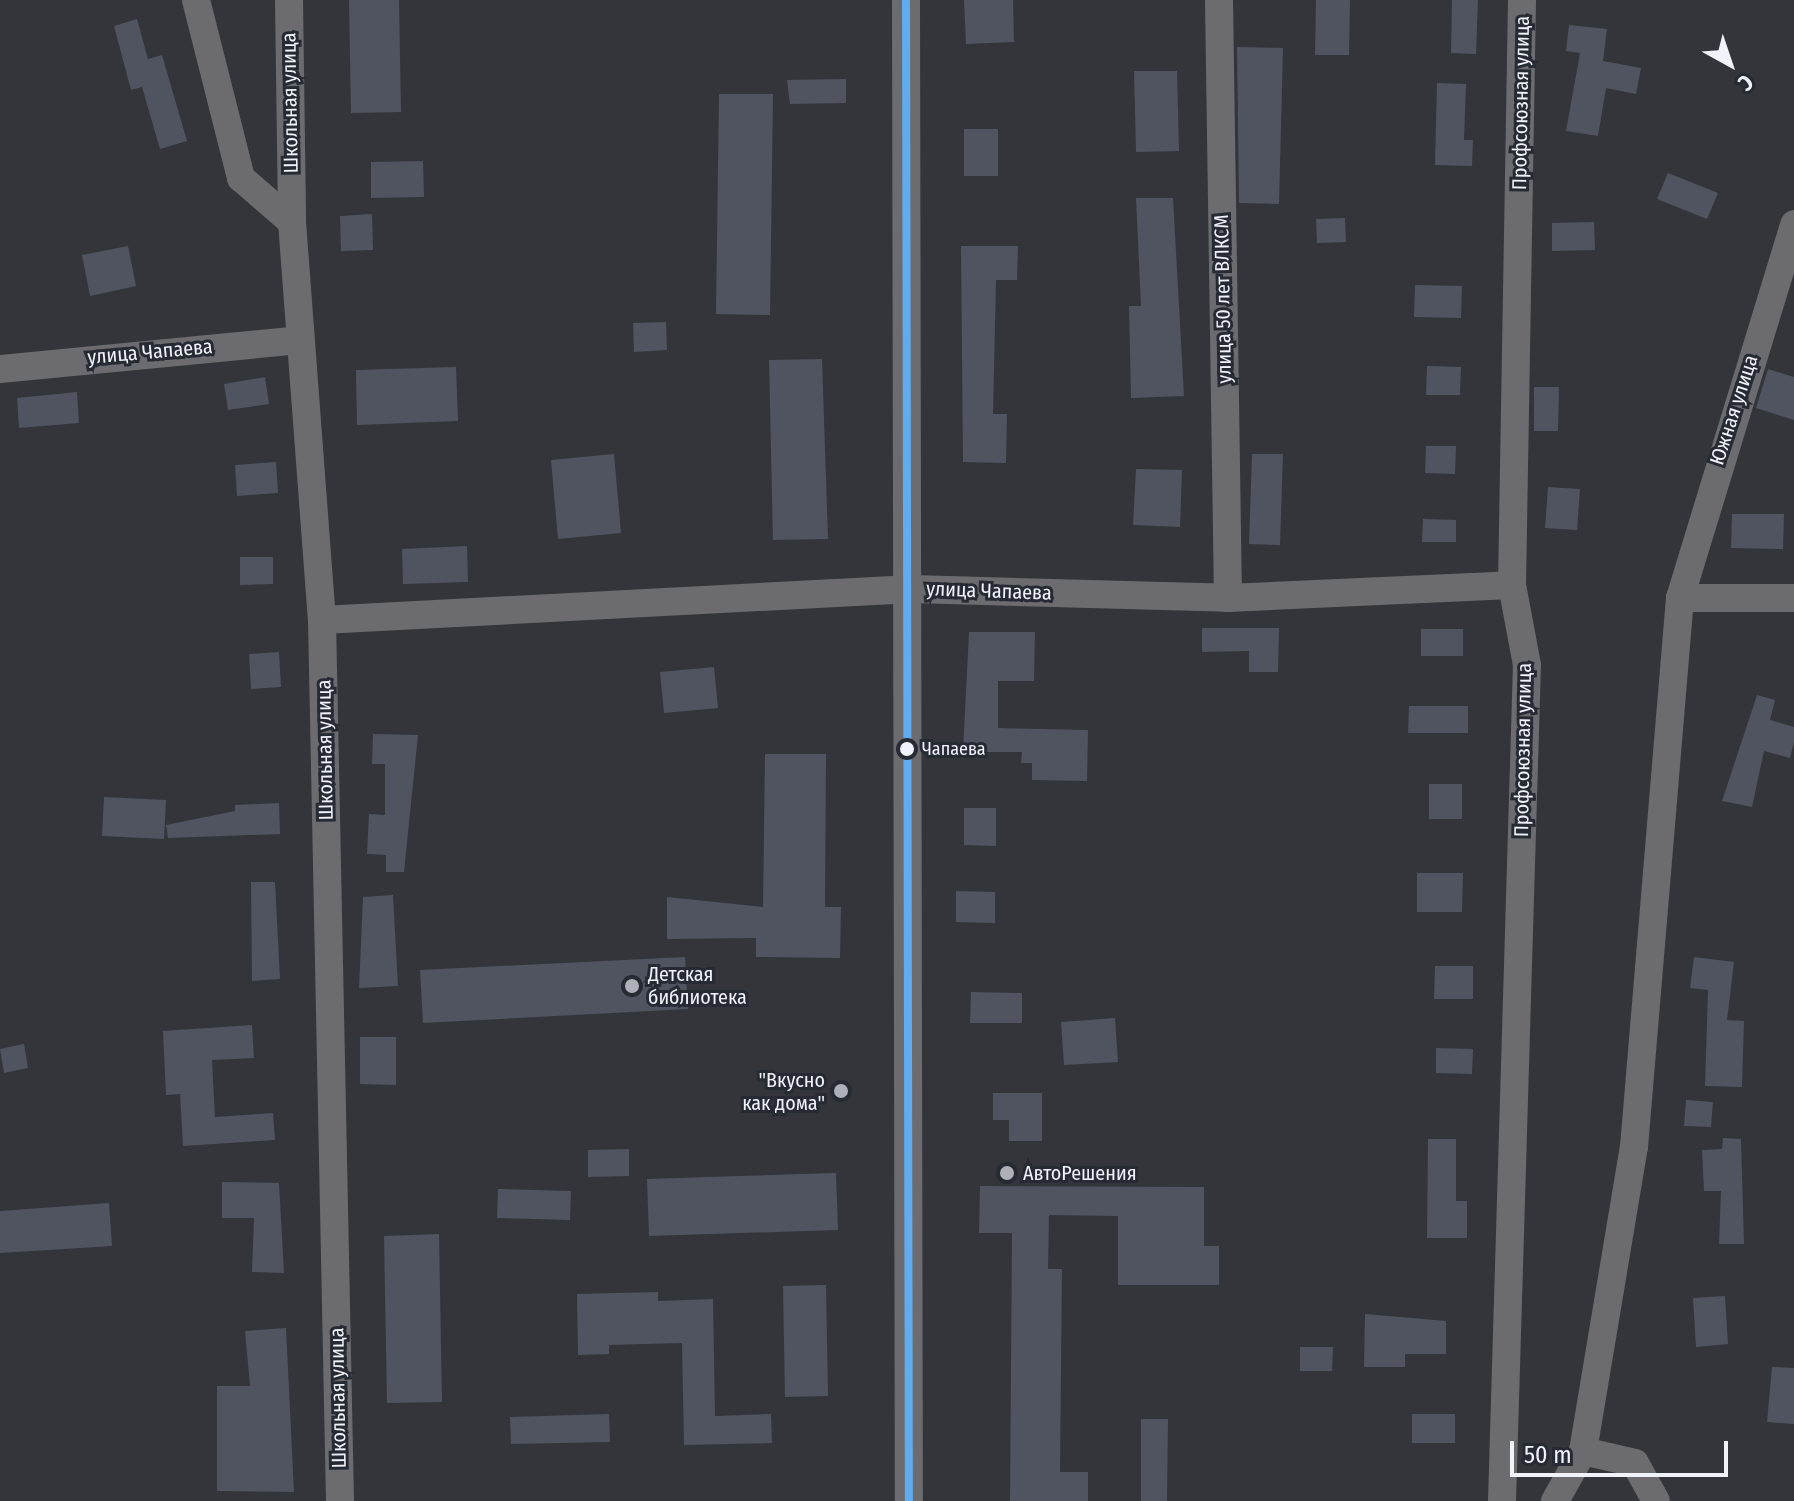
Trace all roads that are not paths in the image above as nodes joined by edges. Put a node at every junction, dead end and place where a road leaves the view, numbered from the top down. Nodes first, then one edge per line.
1 (196, 0) edge
2 (289, 0) edge
3 (906, 0) edge
4 (1219, 0) edge
5 (1522, 0) edge
6 (292, 222) junction
7 (1794, 224) edge
8 (300, 340) junction
9 (0, 369) edge
10 (1512, 585) junction
11 (912, 589) junction
12 (1228, 598) junction
13 (1680, 598) junction
14 (1794, 598) edge
15 (322, 620) junction
16 (1583, 1451) junction
17 (340, 1501) edge
18 (909, 1501) edge
19 (1502, 1501) edge
20 (1555, 1501) edge
21 (1656, 1501) edge

1 - 6 street
2 - 6 street, Школьная улица
3 - 11 street
4 - 12 street, улица 50 лет ВЛКСМ
5 - 10 street, Профсоюзная улица
6 - 8 street, Школьная улица
7 - 13 street, Южная улица
8 - 9 street, улица Чапаева
8 - 15 street, Школьная улица
10 - 12 street, улица Чапаева
10 - 19 street, Профсоюзная улица
11 - 12 street, улица Чапаева
11 - 15 street, улица Чапаева
11 - 18 street
13 - 14 street
13 - 16 street
15 - 17 street, Школьная улица
16 - 20 street
16 - 21 street

